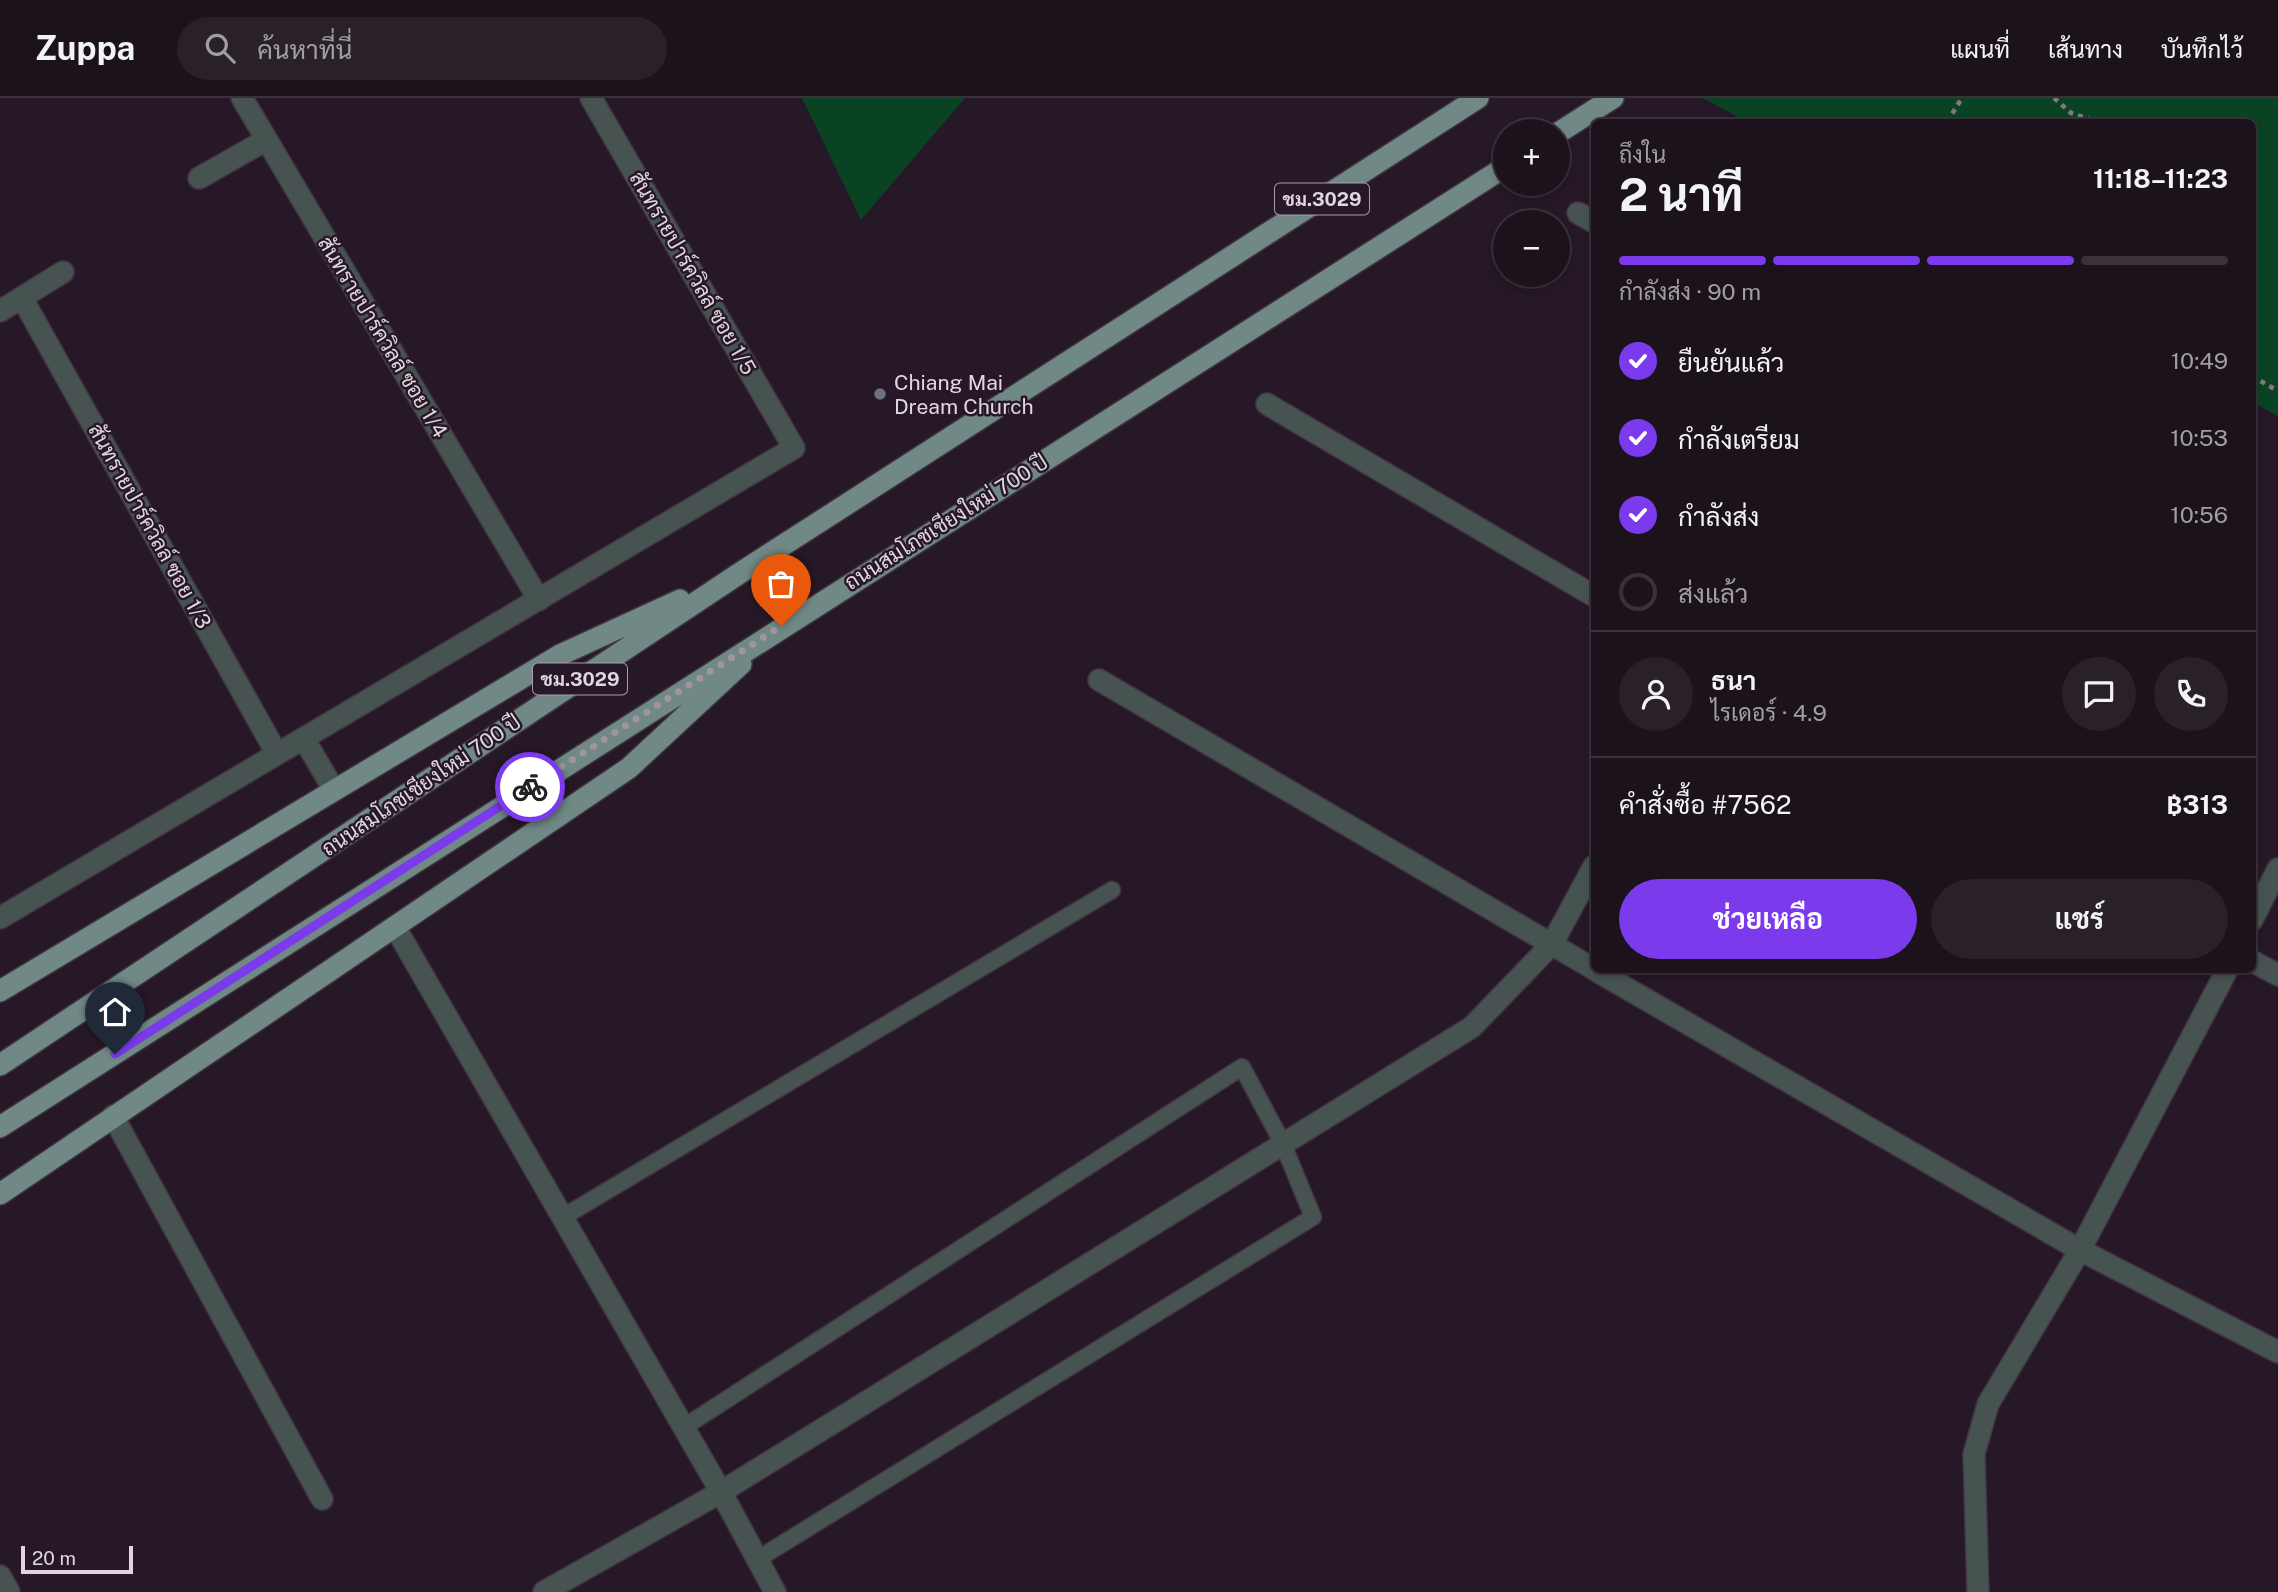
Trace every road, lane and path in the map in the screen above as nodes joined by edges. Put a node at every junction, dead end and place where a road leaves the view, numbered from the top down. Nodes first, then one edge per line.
1 (242, 98) edge
2 (591, 98) edge
3 (1478, 98) edge
4 (1613, 98) edge
5 (1962, 98) edge
6 (2054, 98) edge
7 (1949, 119) edge
8 (2089, 119) edge
9 (1570, 125) edge
10 (265, 140) junction
11 (1493, 175) edge
12 (199, 178) dead end
13 (63, 272) dead end
14 (22, 298) junction
15 (0, 311) edge
16 (2256, 378) edge
17 (2278, 391) edge
18 (1267, 404) dead end
19 (740, 573) junction
20 (1591, 594) edge
21 (539, 600) junction
22 (781, 626) junction
23 (1099, 680) dead end
24 (304, 739) junction
25 (277, 754) junction
26 (334, 790) junction
27 (2278, 869) edge
28 (1591, 872) edge
29 (1112, 890) dead end
30 (2256, 912) edge
31 (0, 918) edge
32 (395, 927) junction
33 (1552, 944) junction
34 (2256, 963) edge
35 (1591, 967) edge
36 (1602, 973) edge
37 (2225, 973) edge
38 (2278, 975) edge
39 (0, 991) edge
40 (0, 1065) edge
41 (113, 1116) junction
42 (0, 1127) edge
43 (1283, 1144) junction
44 (0, 1194) edge
45 (563, 1217) junction
46 (2080, 1250) junction
47 (2278, 1352) edge
48 (684, 1427) junction
49 (721, 1492) junction
50 (322, 1499) dead end
51 (756, 1560) junction
52 (0, 1576) edge
53 (9, 1592) edge
54 (544, 1592) edge
55 (775, 1592) edge
56 (1978, 1592) edge

1 - 10 street, สันทรายปาร์ควิลล์ ซอย 1/4
2 - 21 street, สันทรายปาร์ควิลล์ ซอย 1/5
3 - 19 main road, ถนนสมโภชเชียงใหม่ 700 ปี / ชม.3029
4 - 9 main road
5 - 7 path
6 - 8 path
10 - 12 street
10 - 21 street, สันทรายปาร์ควิลล์ ซอย 1/4
11 - 22 main road, ถนนสมโภชเชียงใหม่ 700 ปี / ชม.3029
13 - 14 street
14 - 15 street
14 - 25 street, สันทรายปาร์ควิลล์ ซอย 1/3
16 - 17 path
18 - 20 street
19 - 26 main road, ชม.3029
19 - 40 main road, ถนนสมโภชเชียงใหม่ 700 ปี / ชม.3029
21 - 24 street
22 - 32 main road, ชม.3029
22 - 42 main road, ถนนสมโภชเชียงใหม่ 700 ปี / ชม.3029
23 - 33 street
24 - 25 street
24 - 26 street
25 - 31 street
26 - 39 main road, ชม.3029
27 - 30 street
28 - 33 street
29 - 45 lane
32 - 41 main road, ชม.3029
32 - 45 street
33 - 35 street
33 - 43 street
34 - 38 street
36 - 46 street
37 - 46 street
41 - 44 main road, ชม.3029
41 - 50 street
43 - 48 lane
43 - 49 street
43 - 51 lane
45 - 48 street
46 - 47 street
46 - 56 street
48 - 49 street
49 - 51 street
49 - 54 street
51 - 55 street
52 - 53 street

